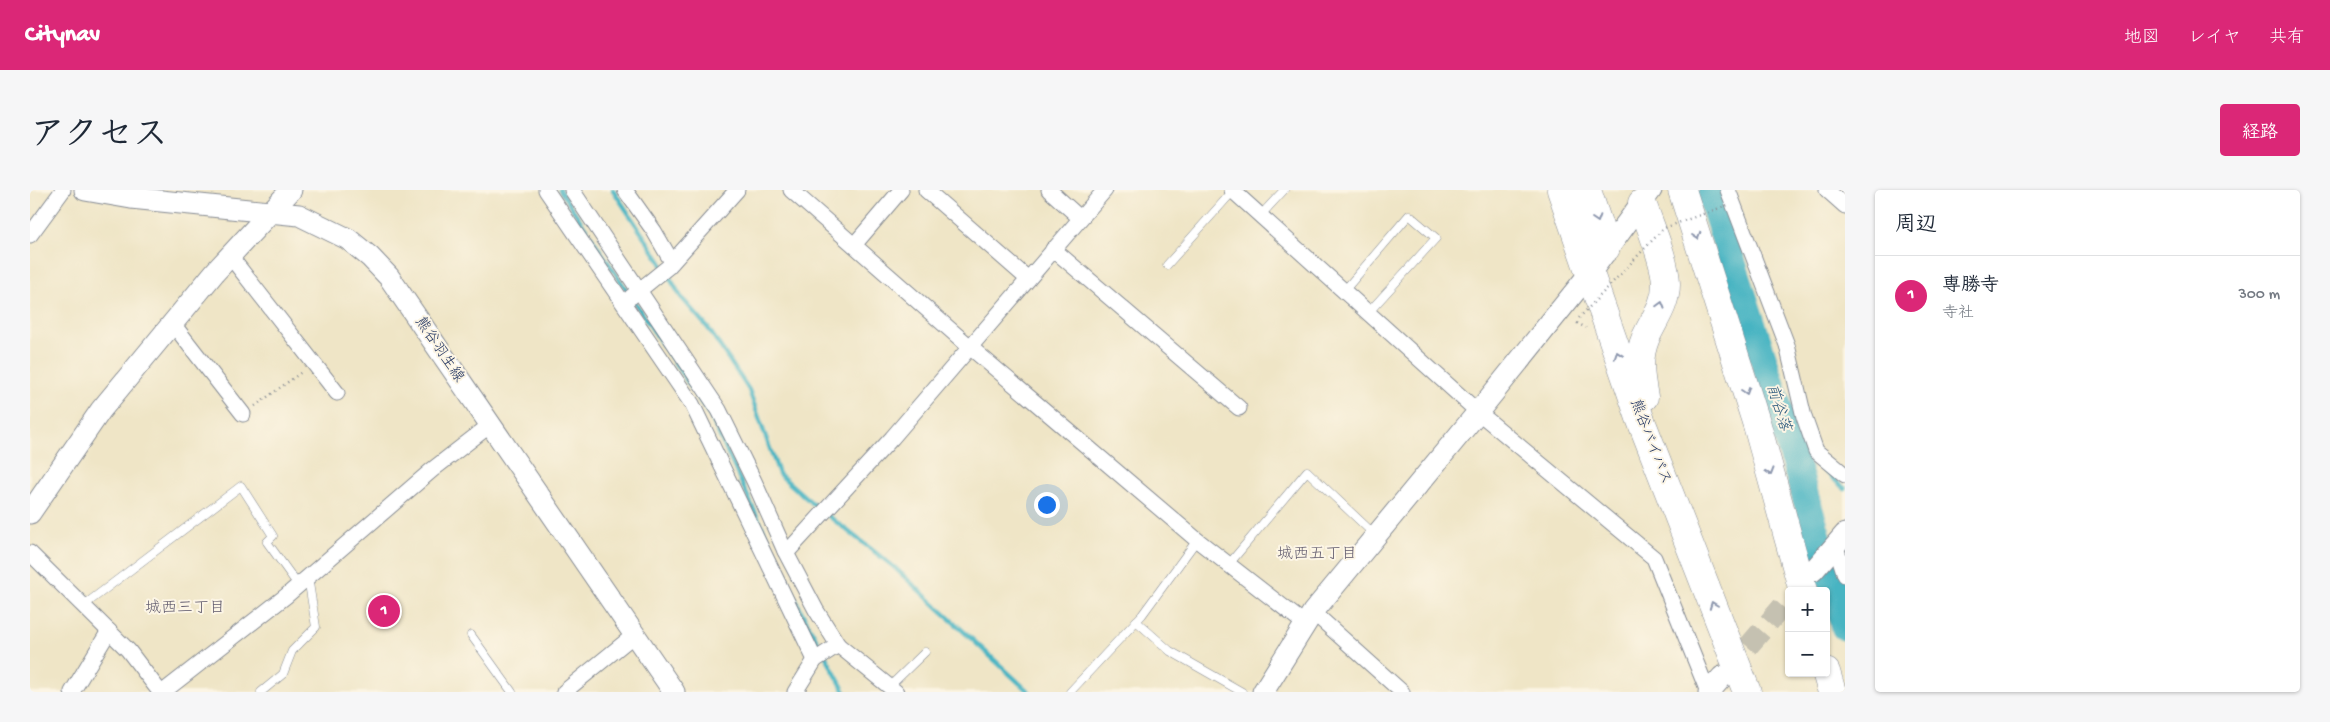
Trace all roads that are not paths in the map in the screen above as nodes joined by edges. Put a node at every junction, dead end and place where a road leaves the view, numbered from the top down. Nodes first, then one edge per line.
1 (63, 190) edge
2 (85, 190) edge
3 (290, 190) edge
4 (546, 190) edge
5 (572, 190) edge
6 (625, 190) edge
7 (737, 190) edge
8 (791, 190) edge
9 (901, 190) edge
10 (926, 190) edge
11 (1049, 190) edge
12 (1106, 190) edge
13 (1232, 190) edge
14 (1284, 190) edge
15 (1561, 190) edge
16 (1587, 190) edge
17 (1682, 190) edge
18 (1827, 190) edge
19 (1647, 196) edge
20 (1728, 197) edge
21 (1845, 206) edge
22 (271, 210) junction
23 (1260, 216) junction
24 (1080, 218) junction
25 (30, 235) edge
26 (854, 245) junction
27 (1606, 248) junction
28 (1054, 249) junction
29 (230, 256) junction
30 (1167, 264) dead end
31 (667, 267) junction
32 (1590, 273) junction
33 (1028, 279) junction
34 (1344, 291) junction
35 (631, 297) junction
36 (1368, 313) junction
37 (173, 324) junction
38 (970, 348) junction
39 (337, 393) dead end
40 (1239, 408) dead end
41 (1478, 412) junction
42 (243, 414) road end
43 (1640, 418) junction
44 (490, 425) junction
45 (1845, 475) edge
46 (30, 513) edge
47 (1376, 536) junction
48 (1197, 540) junction
49 (1838, 541) edge
50 (785, 551) junction
51 (30, 553) edge
52 (1229, 564) junction
53 (1845, 574) edge
54 (303, 581) junction
55 (1808, 581) edge
56 (83, 606) junction
57 (1309, 618) junction
58 (1136, 621) junction
59 (108, 631) junction
60 (471, 635) dead end
61 (634, 635) junction
62 (925, 652) dead end
63 (825, 653) junction
64 (1828, 677) edge
65 (1713, 687) edge
66 (893, 689) edge
67 (165, 690) edge
68 (72, 692) edge
69 (261, 692) edge
70 (512, 692) edge
71 (564, 692) edge
72 (674, 692) edge
73 (794, 692) edge
74 (1070, 692) edge
75 (1242, 692) edge
76 (1263, 692) edge
77 (1402, 692) edge
78 (1747, 692) edge
79 (1832, 692) edge

1 - 25 street
2 - 22 street, 熊谷羽生線
3 - 22 street
4 - 35 street
5 - 35 street
6 - 31 street
7 - 31 street
8 - 26 street
9 - 26 street
10 - 33 street
11 - 24 street
12 - 24 street
13 - 23 street
13 - 30 lane
14 - 23 lane
15 - 32 highway, 熊谷バイパス
16 -> 27 highway
17 -> 55 highway
18 - 21 street
19 - 27 street
43 -> 19 highway
20 - 45 street
22 - 29 street
22 - 44 street, 熊谷羽生線
23 - 34 street
24 - 28 street
26 - 38 street
27 - 32 street
28 - 33 street
28 - 40 street
29 - 37 street
29 - 39 street
31 - 35 street
32 - 41 street
43 -> 32 highway, 熊谷バイパス
33 - 38 street
34 - 36 street
34 - 36 lane
35 - 50 street
35 - 63 street
36 - 41 street
37 - 42 street
37 - 46 street
38 - 48 street
38 - 50 street
41 - 47 street
41 - 65 street
78 -> 43 highway, 熊谷バイパス
44 - 54 street
44 - 61 street, 熊谷羽生線
47 - 52 lane
47 - 57 street
48 - 52 street
48 - 58 lane
49 - 53 street
49 - 55 street
50 - 63 street
51 - 56 street
52 - 57 street
54 - 56 lane
54 - 67 street
54 - 69 lane
56 - 59 street
57 - 76 street
57 - 77 street
58 - 74 lane
58 - 75 lane
59 - 67 street
59 - 68 street
60 - 70 lane
61 - 71 street
61 - 72 street, 熊谷羽生線
62 - 66 lane
63 - 66 street
63 - 73 street
64 - 79 highway

